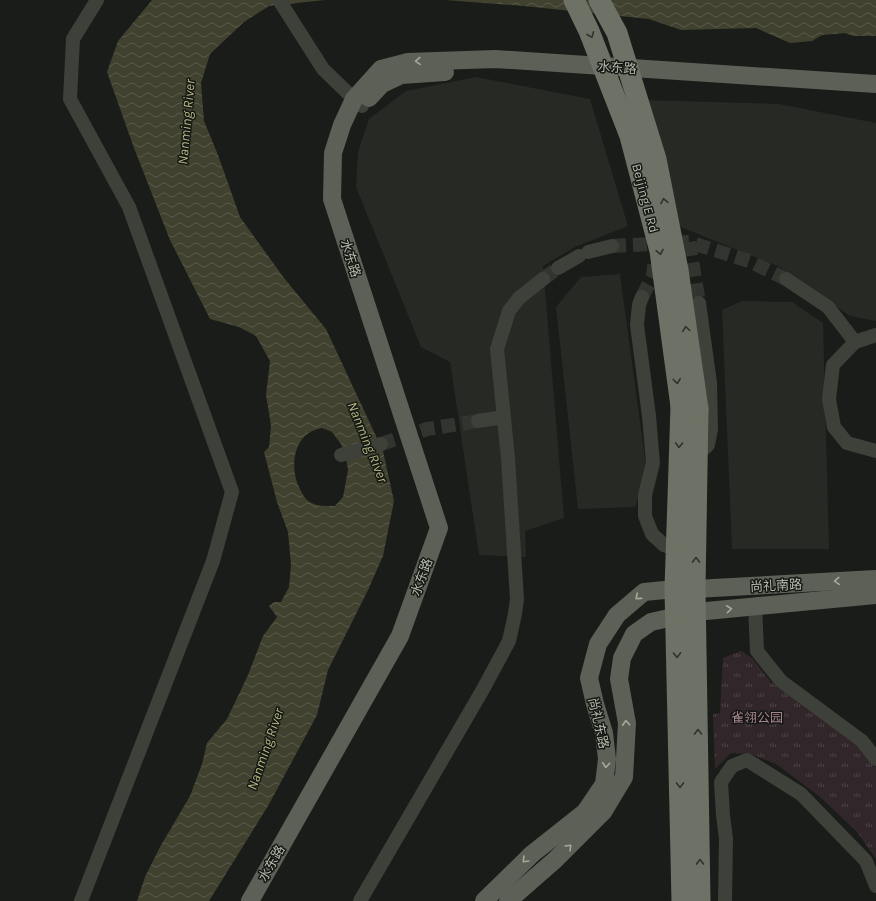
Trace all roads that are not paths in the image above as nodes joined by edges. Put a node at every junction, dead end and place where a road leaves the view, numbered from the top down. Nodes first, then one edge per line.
1 (97, 0) edge
2 (279, 0) edge
3 (574, 0) edge
4 (599, 0) edge
5 (876, 84) edge
6 (876, 95) edge
7 (358, 103) junction
8 (612, 246) tunnel mouth
9 (558, 268) tunnel mouth
10 (543, 279) tunnel mouth
11 (786, 279) tunnel mouth
12 (642, 297) tunnel mouth
13 (699, 303) tunnel mouth
14 (876, 335) edge
15 (855, 342) junction
16 (689, 408) junction
17 (504, 417) junction
18 (478, 421) tunnel mouth
19 (381, 444) tunnel mouth
20 (876, 451) edge
21 (341, 455) dead end
22 (697, 455) junction
23 (676, 549) junction
24 (876, 579) edge
25 (685, 589) junction
26 (876, 595) edge
27 (755, 606) junction
28 (696, 612) junction
29 (676, 616) junction
30 (876, 758) edge
31 (723, 815) junction
32 (699, 817) junction
33 (876, 886) edge
34 (81, 901) edge
35 (250, 901) edge
36 (262, 901) edge
37 (360, 901) edge
38 (484, 901) edge
39 (508, 901) edge
40 (682, 901) edge
41 (700, 901) edge
42 (725, 901) edge

1 - 34 street
2 - 7 street
3 -> 16 highway, Beijing E Rd, bridge
16 -> 4 highway, Beijing E Rd, bridge
5 -> 7 main road, 水东路
6 - 7 main road, 水东路
7 - 35 main road, 水东路
7 - 36 main road, 水东路
8 - 9 street
10 - 17 street
11 - 15 street
12 - 23 street
13 - 22 street
14 - 15 street
15 - 20 street
16 - 22 highway
16 -> 23 highway
17 - 18 street
17 - 37 street
19 - 21 street
25 -> 22 highway
23 - 25 highway
24 -> 25 main road, 尚礼南路
25 - 28 highway
25 - 29 highway
25 -> 38 main road, 尚礼东路
26 - 27 main road, 尚礼南路
28 -> 27 main road, 尚礼南路
27 - 30 street
28 - 29 main road, 尚礼南路
32 -> 28 highway
39 -> 29 main road, 尚礼东路
29 -> 40 highway
31 - 32 street
31 - 33 street
31 - 42 street
41 -> 32 highway

